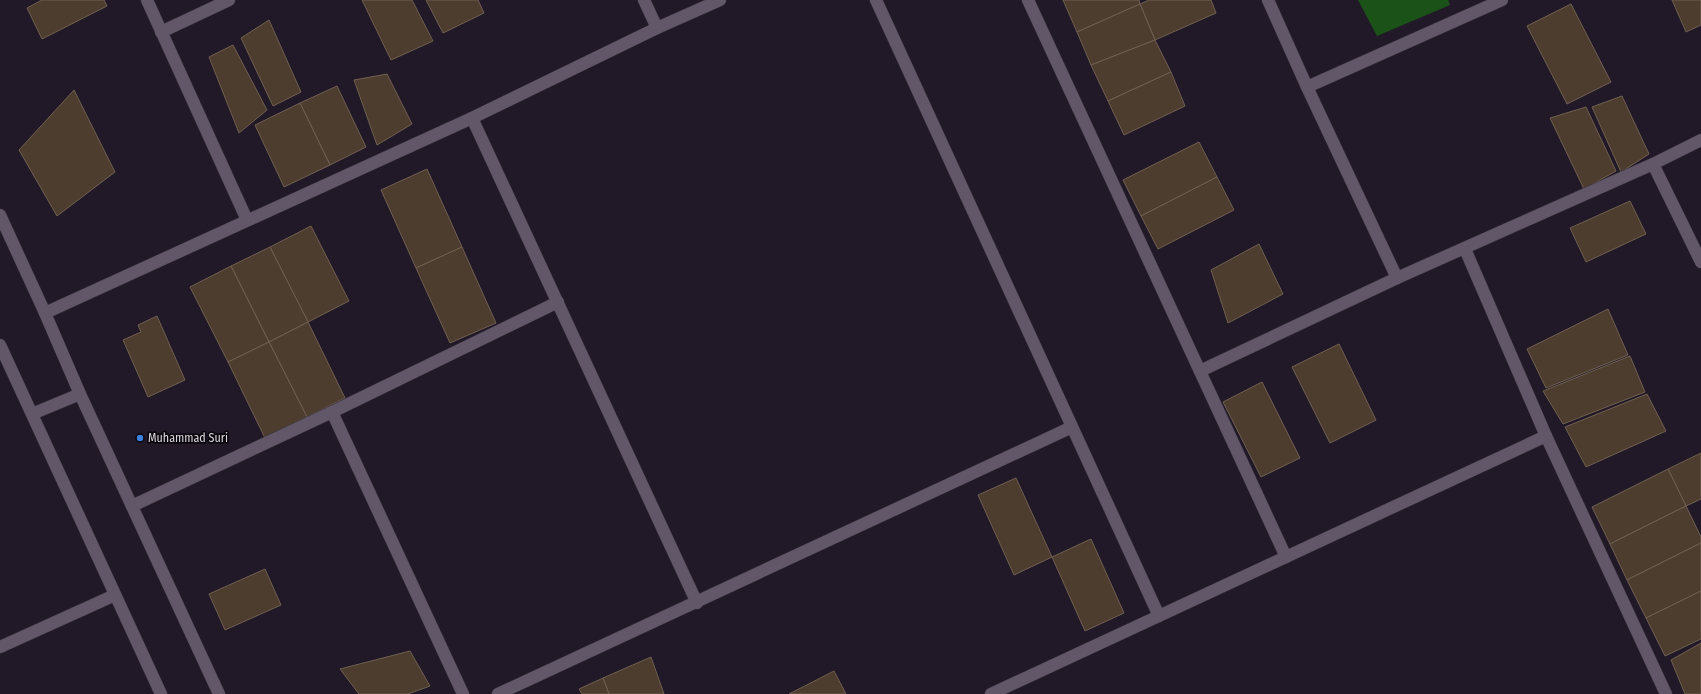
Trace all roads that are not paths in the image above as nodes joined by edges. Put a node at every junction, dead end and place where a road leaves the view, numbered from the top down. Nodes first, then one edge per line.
1 (147, 0) edge
2 (229, 0) edge
3 (644, 0) edge
4 (720, 0) edge
5 (876, 0) edge
6 (1028, 0) edge
7 (1268, 0) edge
8 (1502, 0) edge
9 (657, 28) junction
10 (161, 32) junction
11 (1307, 88) junction
12 (472, 118) junction
13 (1701, 140) edge
14 (1653, 164) junction
15 (0, 215) edge
16 (247, 220) junction
17 (1465, 249) junction
18 (1701, 262) edge
19 (1397, 278) junction
20 (558, 302) junction
21 (45, 313) junction
22 (0, 345) edge
23 (1200, 371) junction
24 (80, 394) junction
25 (332, 412) junction
26 (32, 414) junction
27 (1072, 427) junction
28 (1546, 436) junction
29 (132, 506) junction
30 (1286, 557) junction
31 (115, 595) junction
32 (697, 603) junction
33 (1159, 616) junction
34 (0, 647) edge
35 (161, 694) edge
36 (219, 694) edge
37 (463, 694) edge
38 (498, 694) edge
39 (991, 694) edge
40 (1666, 694) edge

1 - 10 street
2 - 10 street
3 - 9 street
4 - 9 street
5 - 27 street
6 - 23 street
7 - 11 street
8 - 11 street
9 - 12 street
10 - 16 street
11 - 19 street
12 - 16 street
12 - 20 street
13 - 14 street
14 - 17 street
14 - 18 street
15 - 21 street
16 - 21 street
17 - 19 street
17 - 28 street
19 - 23 street
20 - 25 street
20 - 32 street
21 - 24 street
22 - 26 street
23 - 30 street
24 - 26 street
24 - 29 street
25 - 29 street
25 - 37 street
26 - 31 street
27 - 32 street
27 - 33 street
28 - 30 street
28 - 40 street
29 - 36 street
30 - 33 street
31 - 34 street
31 - 35 street
32 - 38 street
33 - 39 street

